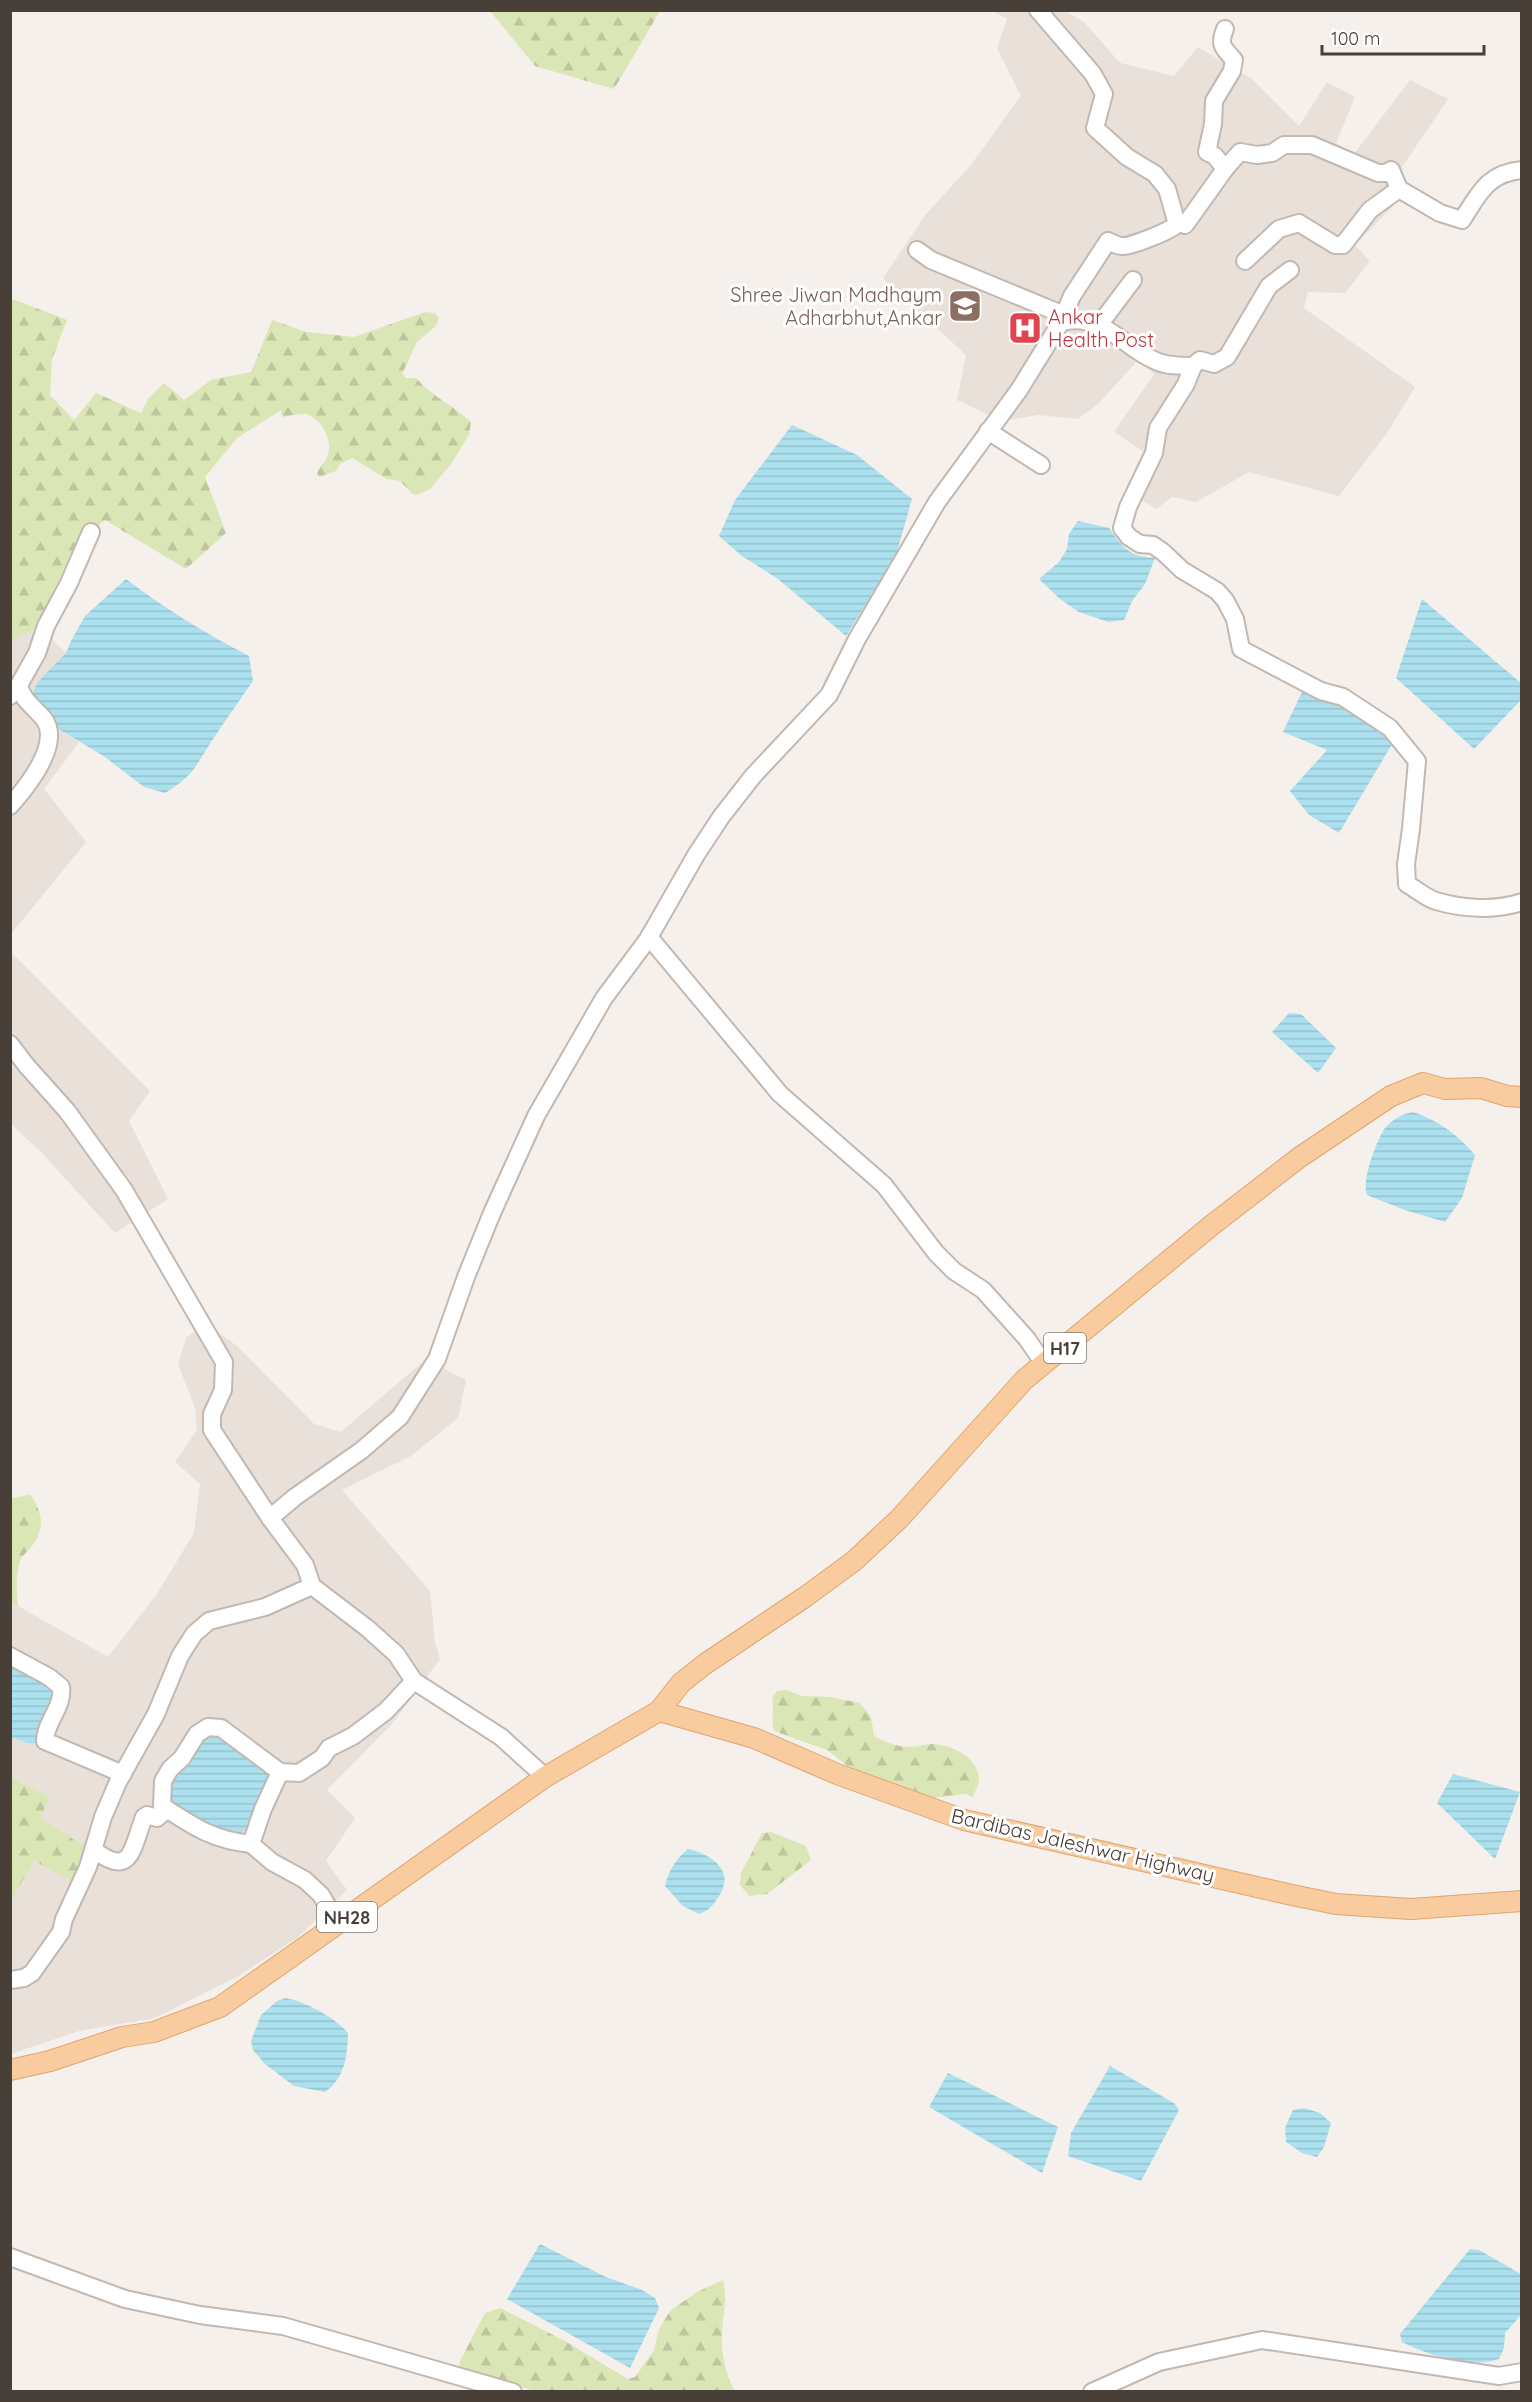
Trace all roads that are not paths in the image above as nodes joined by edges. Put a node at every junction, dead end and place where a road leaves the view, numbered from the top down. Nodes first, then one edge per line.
1 (1038, 10) edge
2 (1225, 29) dead end
3 (1225, 169) junction
4 (1521, 170) edge
5 (1399, 189) junction
6 (1185, 225) dead end
7 (917, 250) dead end
8 (1245, 261) dead end
9 (1290, 270) dead end
10 (1133, 280) dead end
11 (1063, 318) junction
12 (1101, 328) junction
13 (1193, 366) junction
14 (988, 431) junction
15 (1041, 465) dead end
16 (91, 532) dead end
17 (15, 691) edge
18 (10, 806) edge
19 (1521, 902) edge
20 (649, 937) junction
21 (10, 1044) edge
22 (1521, 1097) edge
23 (1044, 1365) junction
24 (270, 1518) junction
25 (312, 1586) junction
26 (10, 1656) edge
27 (414, 1681) junction
28 (659, 1711) junction
29 (280, 1772) junction
30 (123, 1774) junction
31 (545, 1777) junction
32 (167, 1809) junction
33 (251, 1844) junction
34 (94, 1850) junction
35 (1521, 1901) edge
36 (338, 1924) junction
37 (10, 1980) edge
38 (10, 2070) edge
39 (10, 2257) edge
40 (1521, 2372) edge
41 (513, 2391) edge
42 (1092, 2391) edge

1 - 11 street
2 - 3 street
3 - 5 street
3 - 6 street
4 - 5 street
5 - 8 street
7 - 11 street
9 - 13 street
10 - 12 street
11 - 12 street
11 - 14 street
12 - 13 street
13 - 19 street
14 - 15 street
14 - 20 street
16 - 17 street
17 - 18 street
20 - 23 street
20 - 24 street
21 - 24 street
22 - 23 main road, H17
23 - 28 main road, H17
24 - 25 street
25 - 27 street
25 - 30 street
26 - 30 street
27 - 29 street
27 - 31 street
28 - 31 main road, NH28
28 - 35 main road, Bardibas Jaleshwar Highway
29 - 32 street
29 - 33 street
30 - 34 street
31 - 36 main road, NH28
32 - 33 street
32 - 34 street
33 - 36 street
34 - 37 street
36 - 38 main road, NH28
39 - 41 street
40 - 42 street

